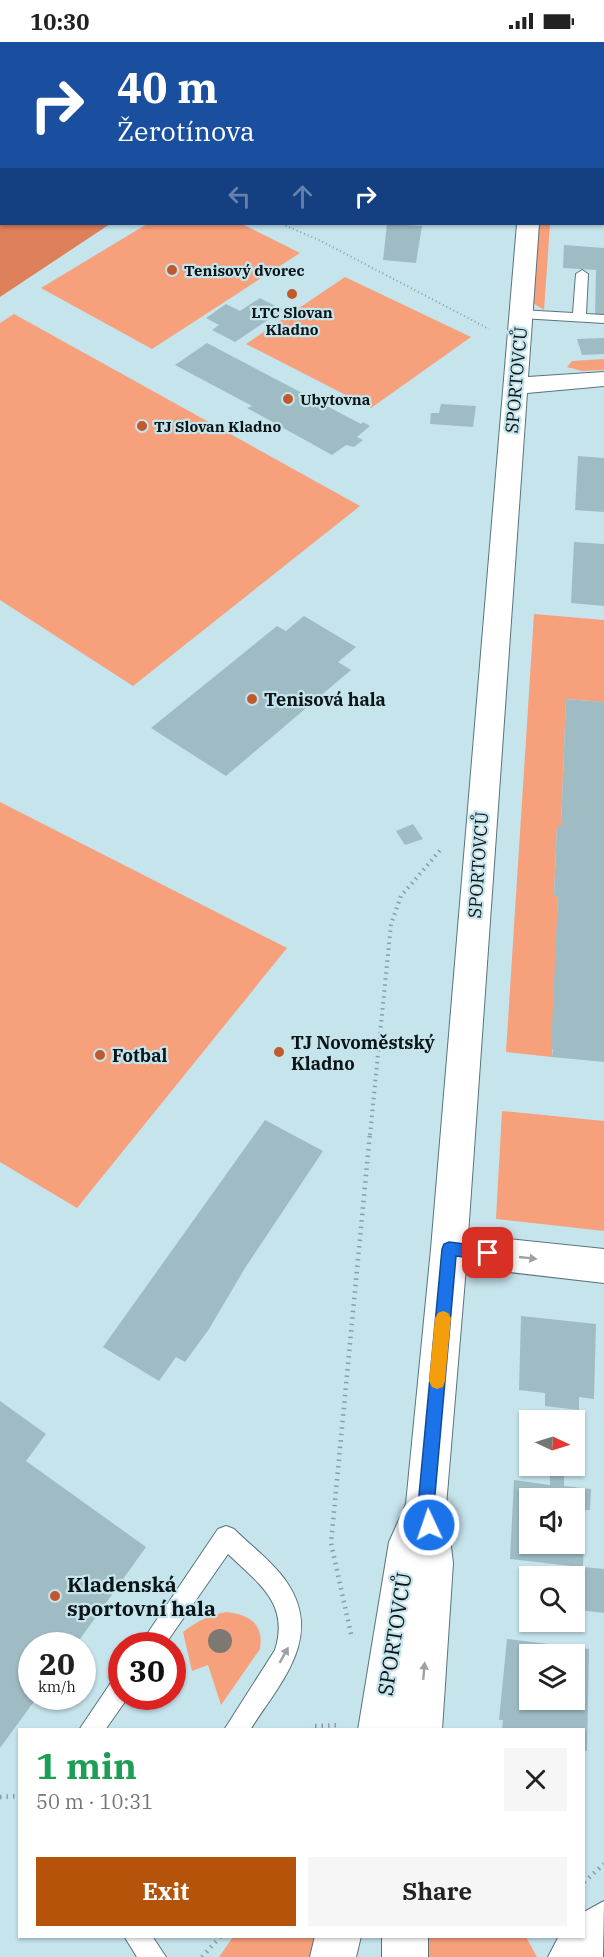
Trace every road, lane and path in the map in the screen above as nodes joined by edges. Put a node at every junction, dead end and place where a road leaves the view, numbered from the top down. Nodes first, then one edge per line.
1 (284, 225) edge
2 (528, 225) edge
3 (582, 274) dead end
4 (521, 314) junction
5 (579, 318) junction
6 (604, 319) edge
7 (495, 332) dead end
8 (604, 379) edge
9 (515, 386) junction
10 (444, 840) dead end
11 (449, 1249) junction
12 (604, 1266) edge
13 (426, 1506) junction
14 (160, 1632) edge
15 (351, 1635) dead end
16 (108, 1706) edge
17 (92, 1728) edge
18 (237, 1728) edge
19 (312, 1728) edge
20 (353, 1728) edge
21 (420, 1728) edge
22 (18, 1796) edge
23 (0, 1797) edge
24 (604, 1864) edge
25 (585, 1881) edge
26 (604, 1924) edge
27 (136, 1938) edge
28 (218, 1938) edge
29 (338, 1938) edge
30 (405, 1938) edge
31 (153, 1957) edge
32 (202, 1957) edge
33 (333, 1957) edge
34 (405, 1957) edge
35 (571, 1957) edge

1 - 7 path
2 - 4 street, SPORTOVCŮ
3 - 5 lane
4 - 5 lane
4 - 9 street, SPORTOVCŮ
5 - 6 lane
8 - 9 street
9 - 11 street, SPORTOVCŮ
10 - 15 path
11 -> 12 street
11 - 13 street, SPORTOVCŮ
13 - 20 street, SPORTOVCŮ
21 -> 13 street, SPORTOVCŮ
18 -> 14 lane
16 - 17 lane
19 - 20 path
22 - 23 path
24 - 25 path
26 - 35 street
27 - 31 lane
28 - 32 path
29 - 33 street
30 - 34 street

